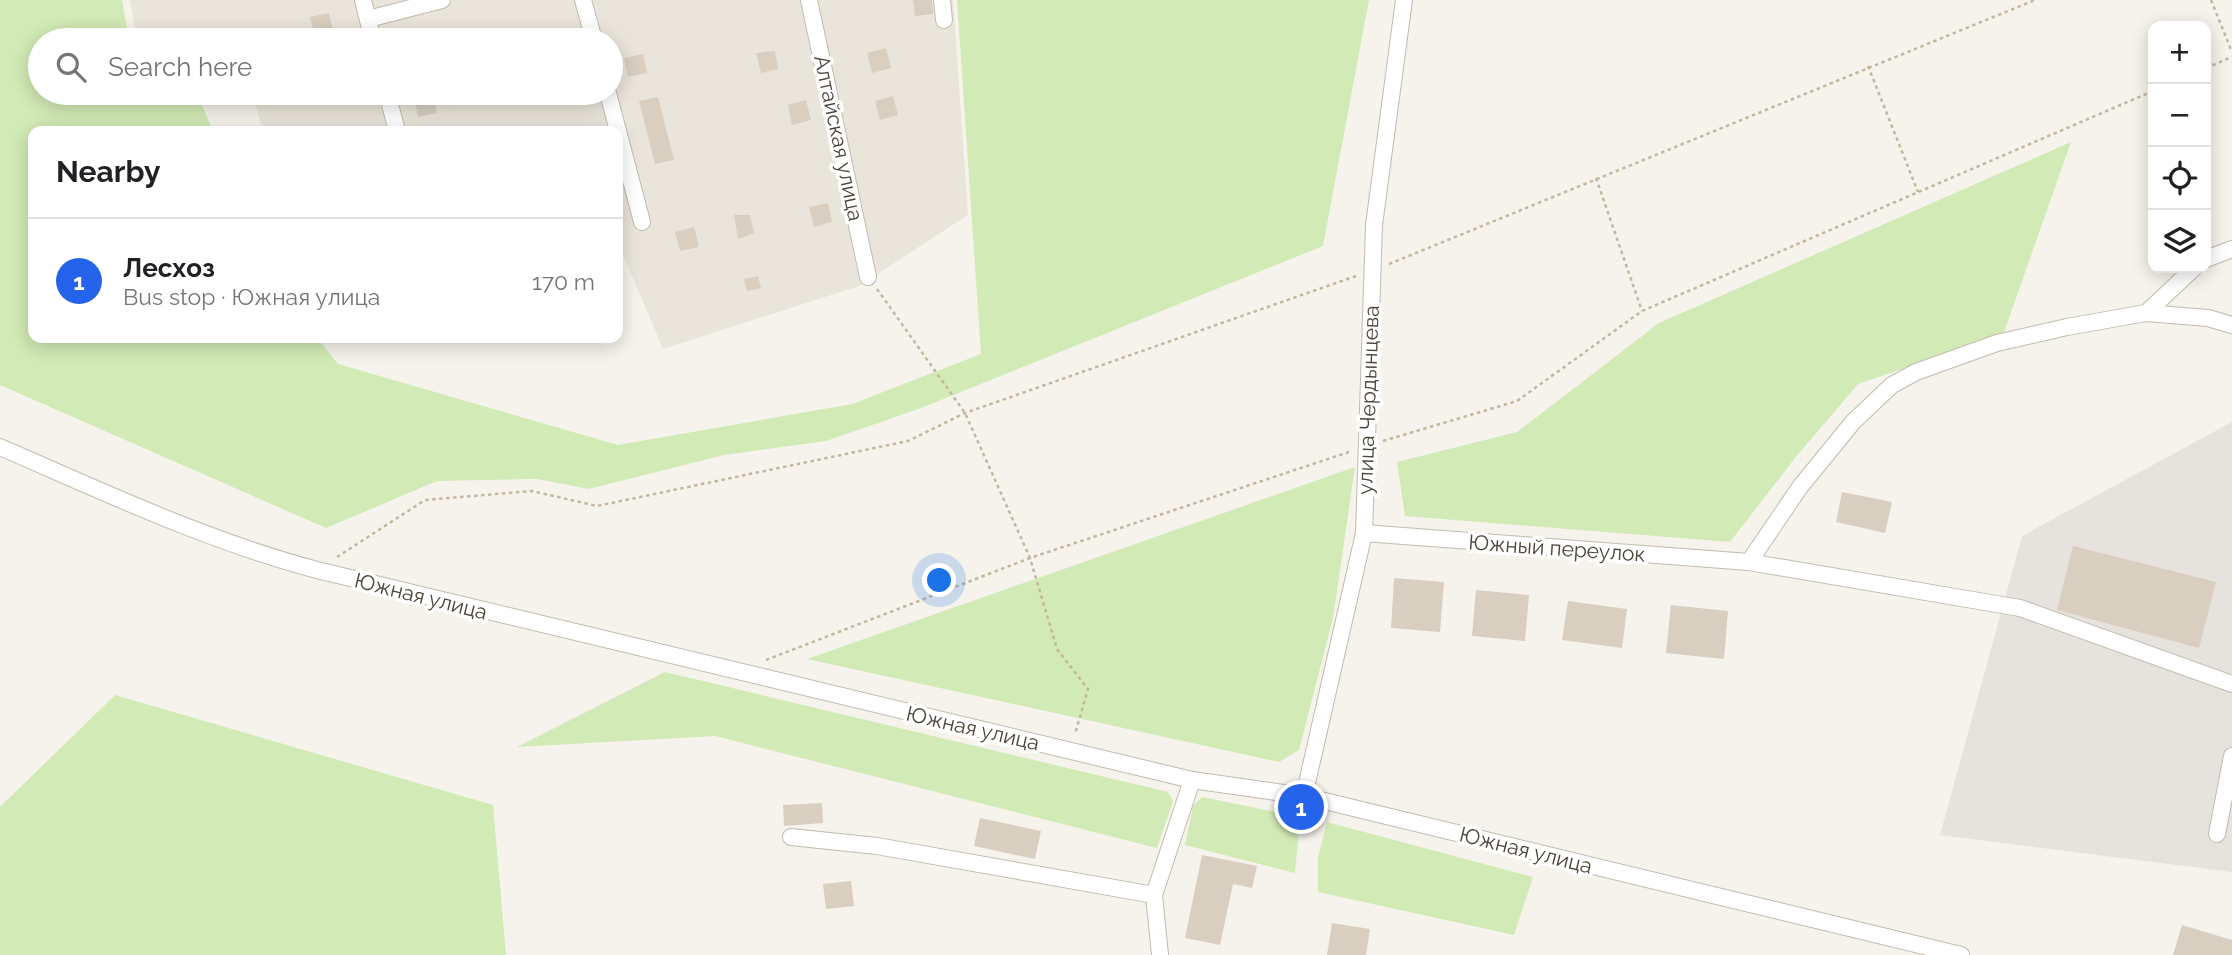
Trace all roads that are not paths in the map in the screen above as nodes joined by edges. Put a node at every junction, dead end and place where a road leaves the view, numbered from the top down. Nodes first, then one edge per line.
1 (363, 0) edge
2 (442, 0) edge
3 (583, 0) edge
4 (809, 0) edge
5 (942, 0) edge
6 (1404, 0) edge
7 (368, 19) junction
8 (944, 20) dead end
9 (370, 28) edge
10 (591, 28) edge
11 (390, 105) edge
12 (611, 105) edge
13 (396, 126) edge
14 (617, 126) edge
15 (623, 150) edge
16 (642, 222) dead end
17 (2232, 249) edge
18 (2211, 257) edge
19 (2189, 273) edge
20 (868, 276) road end
21 (2146, 313) junction
22 (2232, 325) edge
23 (0, 447) edge
24 (1364, 533) junction
25 (1749, 562) junction
26 (2232, 684) edge
27 (2232, 756) edge
28 (1192, 780) junction
29 (1304, 796) junction
30 (2217, 834) dead end
31 (790, 836) dead end
32 (1154, 895) junction
33 (1160, 955) edge
34 (1961, 955) edge

1 - 7 street
2 - 7 street
3 - 10 street
4 - 20 street, Алтайская улица
5 - 8 street
6 - 24 street, улица Чердынцева
7 - 9 street
11 - 13 street
12 - 14 street
15 - 16 street
17 - 18 street
19 - 21 street
21 - 22 street
21 - 25 street
23 - 28 street, Южная улица
24 - 25 street, Южный переулок
24 - 29 street, улица Чердынцева
25 - 26 street, Южный переулок
27 - 30 street
28 - 29 street, Южная улица
28 - 32 street
29 - 34 street, Южная улица
31 - 32 street
32 - 33 street

